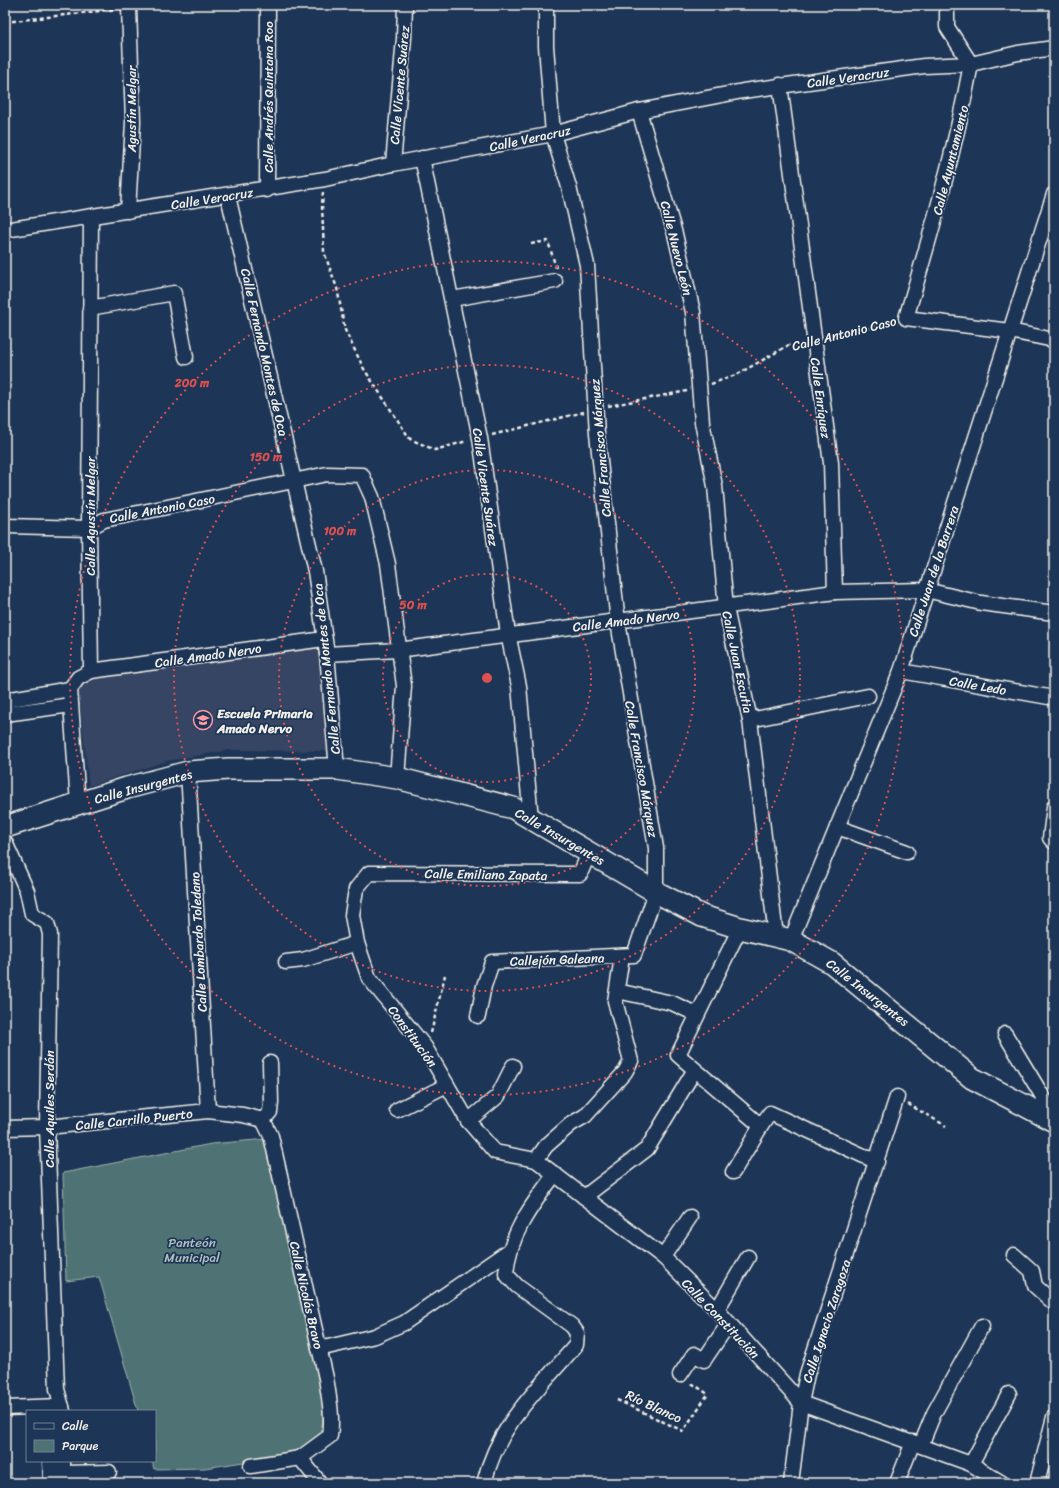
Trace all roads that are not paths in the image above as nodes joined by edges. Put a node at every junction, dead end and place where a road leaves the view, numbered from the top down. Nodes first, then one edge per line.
1 (268, 5) edge
2 (405, 5) edge
3 (546, 5) edge
4 (947, 5) edge
5 (129, 8) road end
6 (1054, 48) edge
7 (971, 64) junction
8 (780, 85) junction
9 (639, 112) junction
10 (553, 134) junction
11 (422, 158) junction
12 (393, 164) junction
13 (267, 190) junction
14 (1054, 194) edge
15 (228, 196) junction
16 (128, 211) junction
17 (92, 217) junction
18 (5, 230) edge
19 (1048, 233) edge
20 (555, 281) road end
21 (452, 299) junction
22 (90, 308) junction
23 (906, 318) joint
24 (1010, 331) junction
25 (1054, 340) edge
26 (186, 357) dead end
27 (699, 388) joint
28 (296, 482) junction
29 (5, 526) edge
30 (89, 528) junction
31 (926, 590) junction
32 (835, 592) junction
33 (726, 608) junction
34 (1054, 613) edge
35 (618, 622) junction
36 (508, 634) junction
37 (324, 638) junction
38 (398, 650) junction
39 (326, 654) junction
40 (91, 671) junction
41 (901, 671) junction
42 (70, 689) junction
43 (868, 696) dead end
44 (1054, 698) edge
45 (5, 700) edge
46 (71, 705) junction
47 (5, 714) edge
48 (750, 720) junction
49 (337, 769) junction
50 (188, 772) junction
51 (397, 778) junction
52 (78, 804) junction
53 (1054, 807) edge
54 (531, 819) junction
55 (5, 827) edge
56 (837, 827) junction
57 (5, 842) edge
58 (1054, 842) edge
59 (907, 852) dead end
60 (589, 853) junction
61 (369, 872) joint
62 (656, 892) junction
63 (740, 928) junction
64 (783, 938) junction
65 (357, 943) junction
66 (622, 956) junction
67 (286, 962) dead end
68 (617, 990) junction
69 (696, 1014) junction
70 (478, 1016) dead end
71 (1005, 1034) dead end
72 (270, 1063) dead end
73 (513, 1066) dead end
74 (694, 1070) junction
75 (447, 1085) junction
76 (898, 1097) road end
77 (397, 1110) dead end
78 (208, 1111) junction
79 (263, 1120) junction
80 (468, 1121) junction
81 (1053, 1121) edge
82 (761, 1126) junction
83 (47, 1127) junction
84 (5, 1128) edge
85 (536, 1160) junction
86 (877, 1162) junction
87 (733, 1172) dead end
88 (555, 1174) junction
89 (584, 1197) junction
90 (690, 1217) dead end
91 (510, 1250) junction
92 (1014, 1256) dead end
93 (663, 1257) junction
94 (748, 1257) dead end
95 (1054, 1303) edge
96 (717, 1310) junction
97 (728, 1323) junction
98 (982, 1326) dead end
99 (319, 1349) junction
100 (680, 1375) road end
101 (1009, 1394) dead end
102 (801, 1403) junction
103 (5, 1408) edge
104 (56, 1409) edge
105 (1054, 1417) edge
106 (917, 1443) junction
107 (300, 1458) junction
108 (50, 1462) edge
109 (971, 1464) junction
110 (251, 1466) dead end
111 (63, 1472) edge
112 (109, 1472) dead end
113 (51, 1483) edge
114 (320, 1483) edge
115 (484, 1483) edge
116 (791, 1483) edge
117 (897, 1483) edge
118 (1002, 1483) edge
119 (1037, 1483) edge

1 - 13 street, Calle Andrés Quintana Roo
2 - 12 street, Calle Vicente Suárez
3 - 10 street, Calle Francisco Márquez
4 - 7 street
5 - 16 street, Agustín Melgar
6 - 7 street, Calle Veracruz
7 - 8 street, Calle Veracruz
7 - 23 street, Calle Ayuntamiento
8 - 9 street, Calle Veracruz
8 - 32 street, Calle Enríquez
9 - 10 street, Calle Veracruz
9 - 27 street, Calle Nuevo León
10 - 11 street, Calle Veracruz
10 - 35 street, Calle Francisco Márquez
11 - 12 street, Calle Veracruz
11 - 21 street, Calle Vicente Suárez
12 - 13 street, Calle Veracruz
13 - 15 street, Calle Veracruz
14 - 19 street, Calle Juan de la Barrera
15 - 16 street, Calle Veracruz
15 - 28 street, Calle Fernando Montes de Oca
16 - 17 street, Calle Veracruz
17 - 18 street, Calle Veracruz
17 - 22 street, Calle Agustín Melgar
19 - 24 street, Calle Juan de la Barrera
20 - 21 street
21 - 36 street, Calle Vicente Suárez
22 - 26 street
22 - 30 street, Calle Agustín Melgar
23 - 24 street, Calle Antonio Caso
24 - 25 street, Calle Antonio Caso
24 - 31 street, Calle Juan de la Barrera
27 - 33 street, Calle Juan Escutia
28 - 30 street, Calle Antonio Caso
28 - 37 street, Calle Fernando Montes de Oca
28 - 38 street, Calle Antonio Caso
29 - 30 street, Calle Antonio Caso
30 - 40 street, Calle Agustín Melgar
31 - 32 street, Calle Amado Nervo
31 - 34 street, Calle Amado Nervo
31 - 41 street, Calle Juan de la Barrera
32 - 33 street, Calle Amado Nervo
33 - 35 street, Calle Amado Nervo
33 - 48 street, Calle Juan Escutia
35 - 36 street, Calle Amado Nervo
35 - 62 street, Calle Francisco Márquez
36 - 38 street, Calle Amado Nervo
36 - 54 street, Calle Vicente Suárez
37 - 39 street, Calle Fernando Montes de Oca
37 - 40 street, Calle Amado Nervo
38 - 39 street, Calle Amado Nervo
38 - 51 street
39 - 49 street, Calle Fernando Montes de Oca
40 - 42 street
41 - 44 street, Calle Ledo
41 - 56 street, Calle Juan de la Barrera
42 - 45 street
42 - 46 street
43 - 48 street
46 - 47 street
46 - 52 street
48 - 64 street, Calle Juan Escutia
49 - 50 main road, Calle Insurgentes
49 - 51 main road, Calle Insurgentes
50 - 52 main road, Calle Insurgentes
50 - 78 street, Calle Lombardo Toledano
51 - 54 main road, Calle Insurgentes
52 - 55 main road, Calle Insurgentes
53 - 58 street
54 - 60 main road, Calle Insurgentes
56 - 59 street
56 - 64 street, Calle Juan de la Barrera
57 - 83 street, Calle Aquiles Serdán
60 - 61 street, Calle Emiliano Zapata
60 - 62 main road, Calle Insurgentes
61 - 65 street, Constitución
62 - 63 main road, Calle Insurgentes
62 - 66 street, Calle Francisco Márquez
63 - 64 main road, Calle Insurgentes
63 - 69 street
64 - 81 main road, Calle Insurgentes
65 - 67 street
65 - 75 street, Constitución
66 - 68 street
66 - 70 street, Callejón Galeana
68 - 69 street
68 - 85 street
69 - 74 street
71 - 81 street
72 - 79 street
73 - 80 street
74 - 82 street
74 - 89 street
75 - 77 street
75 - 80 street, Constitución
76 - 86 street, Calle Ignacio Zaragoza
78 - 79 street, Calle Carrillo Puerto
78 - 83 street, Calle Carrillo Puerto
79 - 99 street, Calle Nicolás Bravo
80 - 85 street, Constitución
82 - 86 street
82 - 87 street
83 - 84 street, Calle Carrillo Puerto
83 - 104 street, Calle Aquiles Serdán
85 - 88 street, Calle Constitución
86 - 102 street, Calle Ignacio Zaragoza
88 - 89 street, Calle Constitución
88 - 91 street
89 - 93 street, Calle Constitución
90 - 93 street
91 - 99 street
91 - 115 street
92 - 95 street
93 - 96 street, Calle Constitución
94 - 96 street
96 - 97 street, Calle Constitución
97 - 100 street
97 - 102 street, Calle Constitución
98 - 106 street
99 - 107 street, Calle Nicolás Bravo
101 - 109 street
102 - 106 street, Calle Constitución
102 - 116 street, Calle Ignacio Zaragoza
103 - 104 street
105 - 119 street
106 - 109 street, Calle Constitución
106 - 117 street
107 - 110 street
107 - 114 street
108 - 113 street
109 - 118 street, Calle Constitución
111 - 112 street

